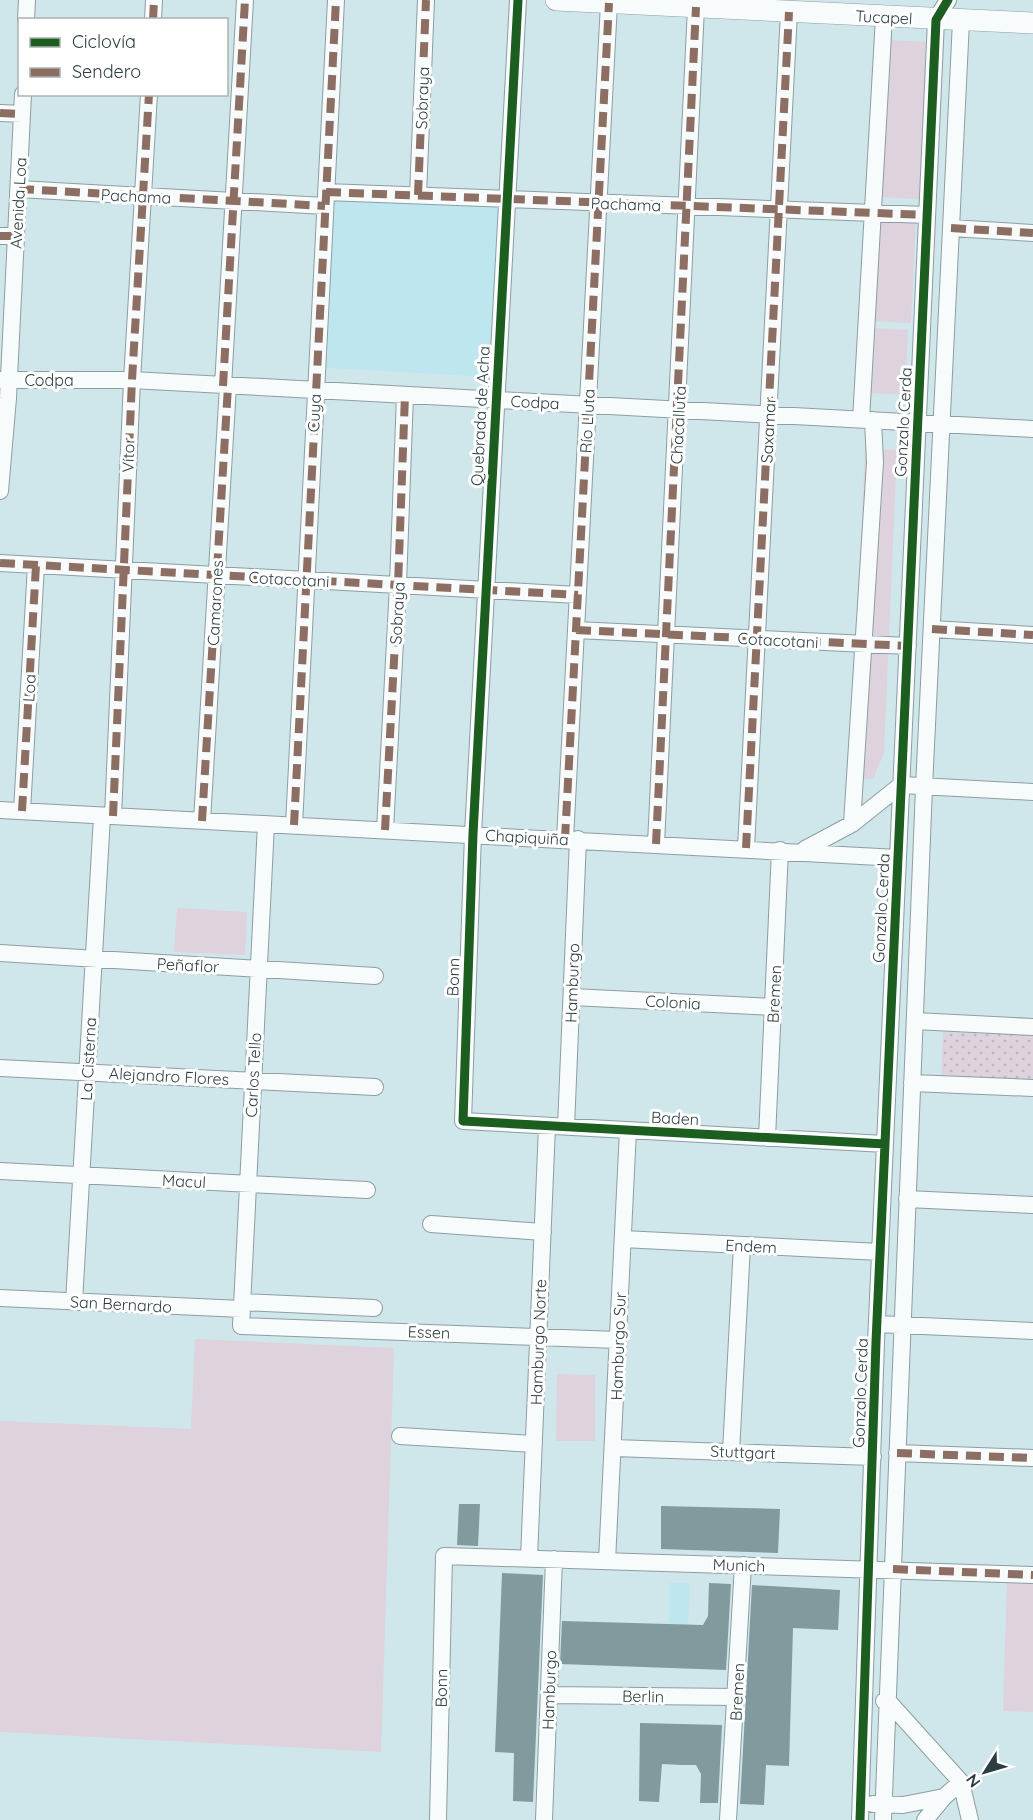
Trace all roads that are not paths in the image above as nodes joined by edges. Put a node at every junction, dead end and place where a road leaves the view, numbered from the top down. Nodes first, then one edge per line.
1 (27, 0) edge
2 (154, 0) edge
3 (245, 0) edge
4 (336, 0) edge
5 (426, 0) edge
6 (518, 0) edge
7 (556, 0) edge
8 (948, 0) edge
9 (609, 3) junction
10 (727, 4) edge
11 (696, 7) junction
12 (789, 12) junction
13 (884, 17) junction
14 (26, 18) edge
15 (153, 18) edge
16 (936, 20) junction
17 (961, 21) junction
18 (1033, 24) edge
19 (23, 96) edge
20 (149, 96) edge
21 (0, 112) edge
22 (22, 114) junction
23 (18, 189) junction
24 (418, 195) junction
25 (144, 196) junction
26 (325, 199) junction
27 (507, 199) junction
28 (234, 201) junction
29 (599, 202) junction
30 (688, 206) junction
31 (779, 210) junction
32 (874, 213) junction
33 (927, 215) junction
34 (951, 228) junction
35 (1033, 233) edge
36 (8, 236) edge
37 (4, 380) edge
38 (132, 381) junction
39 (225, 386) junction
40 (315, 390) junction
41 (405, 395) junction
42 (496, 400) junction
43 (588, 405) junction
44 (679, 410) junction
45 (769, 415) junction
46 (867, 420) junction
47 (918, 423) junction
48 (942, 424) junction
49 (1033, 429) edge
50 (0, 491) edge
51 (0, 563) edge
52 (36, 565) junction
53 (123, 570) junction
54 (217, 575) junction
55 (305, 580) junction
56 (398, 585) junction
57 (486, 590) junction
58 (578, 595) junction
59 (932, 629) junction
60 (576, 630) junction
61 (667, 634) junction
62 (1033, 635) edge
63 (757, 639) junction
64 (863, 644) junction
65 (908, 646) junction
66 (901, 785) junction
67 (924, 787) junction
68 (1033, 792) edge
69 (0, 810) edge
70 (22, 812) junction
71 (107, 816) junction
72 (202, 820) junction
73 (266, 824) junction
74 (852, 824) junction
75 (294, 825) junction
76 (385, 830) junction
77 (473, 834) junction
78 (572, 839) junction
79 (656, 843) junction
80 (746, 848) junction
81 (780, 850) junction
82 (801, 851) junction
83 (898, 858) junction
84 (0, 953) edge
85 (93, 959) junction
86 (258, 969) junction
87 (375, 976) dead end
88 (572, 997) junction
89 (773, 1007) junction
90 (915, 1021) junction
91 (1033, 1027) edge
92 (0, 1068) edge
93 (87, 1072) junction
94 (253, 1081) junction
95 (912, 1083) junction
96 (375, 1087) dead end
97 (1033, 1088) edge
98 (463, 1122) joint
99 (547, 1126) junction
100 (566, 1127) junction
101 (628, 1130) junction
102 (767, 1138) junction
103 (885, 1144) junction
104 (0, 1171) edge
105 (82, 1175) junction
106 (248, 1184) junction
107 (367, 1190) dead end
108 (908, 1199) junction
109 (1033, 1205) edge
110 (431, 1224) dead end
111 (543, 1232) junction
112 (623, 1239) junction
113 (742, 1245) junction
114 (880, 1252) junction
115 (0, 1298) edge
116 (75, 1302) junction
117 (374, 1308) dead end
118 (242, 1312) junction
119 (877, 1324) junction
120 (903, 1326) junction
121 (1033, 1331) edge
122 (538, 1336) junction
123 (618, 1340) junction
124 (400, 1436) dead end
125 (534, 1444) junction
126 (614, 1448) junction
127 (731, 1452) junction
128 (897, 1453) junction
129 (873, 1457) junction
130 (1033, 1458) edge
131 (444, 1556) joint
132 (529, 1558) junction
133 (554, 1559) junction
134 (607, 1561) junction
135 (743, 1565) junction
136 (870, 1569) junction
137 (893, 1569) junction
138 (1033, 1575) edge
139 (549, 1695) junction
140 (737, 1697) junction
141 (864, 1700) junction
142 (888, 1701) junction
143 (961, 1782) junction
144 (944, 1797) junction
145 (860, 1811) edge
146 (883, 1812) edge
147 (438, 1820) edge
148 (544, 1820) edge
149 (728, 1820) edge
150 (925, 1820) edge
151 (970, 1820) edge

1 - 14 street
2 - 15 street
3 - 28 street, Camarones
4 - 26 street, Cuya
5 - 24 street, Sobraya
6 - 27 street, Quebrada de Acha
7 - 9 main road, Tucapel
8 - 16 street, Gonzalo Cerda
9 - 11 main road, Tucapel
9 - 29 street, Río Lluta
10 - 11 main road, Tucapel
10 - 12 main road, Tucapel
11 - 30 street, Chacalluta
12 - 13 main road, Tucapel
12 - 31 street, Saxamar
13 - 16 main road, Tucapel
13 - 32 street, Gonzalo Cerda
16 - 17 main road, Tucapel
16 - 33 street, Gonzalo Cerda
17 - 18 main road, Tucapel
17 - 34 street
19 - 22 street, Avenida Loa
20 - 25 street, Vítor
21 - 22 street
22 - 23 street, Avenida Loa
23 - 25 street, Pachama
23 - 36 street, Avenida Loa
24 - 26 street, Pachama
24 - 27 street, Pachama
25 - 28 street, Pachama
25 - 38 street, Vítor
26 - 28 street, Pachama
26 - 40 street, Cuya
27 - 29 street, Pachama
27 - 42 street, Quebrada de Acha
28 - 39 street, Camarones
29 - 30 street, Pachama
29 - 43 street, Río Lluta
30 - 31 street, Pachama
30 - 44 street, Chacalluta
31 - 32 street, Pachama
31 - 45 street, Saxamar
32 - 33 street, Pachama
32 - 46 street, Gonzalo Cerda
33 - 47 street, Gonzalo Cerda
34 - 35 street
34 - 48 street
36 - 37 street, Avenida Loa
37 - 38 street, Codpa
37 - 50 street, Avenida Loa
38 - 39 street, Codpa
38 - 53 street, Vítor
39 - 40 street, Codpa
39 - 54 street, Camarones
40 - 41 street, Codpa
40 - 55 street, Cuya
41 - 42 street, Codpa
41 - 56 street, Sobraya
42 - 43 street, Codpa
42 - 57 street, Quebrada de Acha
43 - 44 street, Codpa
43 - 58 street, Río Lluta
44 - 45 street, Codpa
44 - 61 street, Chacalluta
45 - 46 street, Codpa
45 - 63 street, Saxamar
46 - 47 street, Codpa
46 - 64 street, Gonzalo Cerda
47 - 48 street, Codpa
47 - 65 street, Gonzalo Cerda
48 - 49 street, Codpa
48 - 59 street
51 - 52 street, Cotacotani
52 - 53 street, Cotacotani
52 - 70 street, Loa
53 - 54 street, Cotacotani
53 - 71 street, Vítor
54 - 55 street, Cotacotani
54 - 72 street, Camarones
55 - 56 street, Cotacotani
55 - 75 street, Cuya
56 - 57 street, Cotacotani
56 - 76 street, Sobraya
57 - 58 street, Cotacotani
57 - 77 street, Quebrada de Acha
58 - 60 street, Río Lluta
59 - 62 street
59 - 67 street
60 - 61 street, Cotacotani
60 - 78 street, Río Lluta
61 - 63 street, Cotacotani
61 - 79 street, Chacalluta
63 - 64 street, Cotacotani
63 - 80 street, Saxamar
64 - 65 street, Cotacotani
64 - 74 street, Gonzalo Cerda
65 - 66 street, Gonzalo Cerda
66 - 67 street
66 - 74 street
66 - 83 street, Gonzalo Cerda
67 - 68 street
67 - 90 street
69 - 70 street, Chapiquiña
70 - 71 street, Chapiquiña
71 - 72 street, Chapiquiña
71 - 85 street, La Cisterna
72 - 73 street, Chapiquiña
73 - 75 street, Chapiquiña
73 - 86 street, Carlos Tello
74 - 82 street
75 - 76 street, Chapiquiña
76 - 77 street, Chapiquiña
77 - 78 street, Chapiquiña
77 - 98 street, Bonn
78 - 79 street, Chapiquiña
78 - 88 street, Hamburgo
79 - 80 street, Chapiquiña
80 - 81 street, Chapiquiña
81 - 82 street, Chapiquiña
81 - 89 street, Bremen
82 - 83 street, Chapiquiña
83 - 103 street, Gonzalo Cerda
84 - 85 street, Peñaflor
85 - 86 street, Peñaflor
85 - 93 street, La Cisterna
86 - 87 street, Peñaflor
86 - 94 street, Carlos Tello
88 - 89 street, Colonia
88 - 100 street, Hamburgo
89 - 102 street, Bremen
90 - 91 street
90 - 95 street
92 - 93 street, Alejandro Flores
93 - 94 street, Alejandro Flores
93 - 105 street, La Cisterna
94 - 96 street, Alejandro Flores
94 - 106 street, Carlos Tello
95 - 97 street
95 - 108 street
98 - 99 street, Baden
99 - 100 street, Baden
99 - 111 street, Hamburgo Norte
100 - 101 street, Baden
101 - 102 street, Baden
101 - 112 street, Hamburgo Sur
102 - 103 street, Baden
103 - 114 street, Gonzalo Cerda
104 - 105 street, Macul
105 - 106 street, Macul
105 - 116 street, La Cisterna
106 - 107 street, Macul
106 - 118 street, Carlos Tello
108 - 109 street
108 - 120 street
110 - 111 street
111 - 122 street, Hamburgo Norte
112 - 113 street, Endem
112 - 123 street, Hamburgo Sur
113 - 114 street, Endem
113 - 127 street
114 - 119 street, Gonzalo Cerda
115 - 116 street, San Bernardo
116 - 118 street, San Bernardo
117 - 118 street, San Bernardo
118 - 122 street, Essen
119 - 120 street
119 - 129 street, Gonzalo Cerda
120 - 121 street
120 - 128 street
122 - 123 street, Essen
122 - 125 street, Hamburgo Norte
123 - 126 street, Hamburgo Sur
124 - 125 street
125 - 132 street, Hamburgo Norte
126 - 127 street, Stuttgart
126 - 134 street, Hamburgo Sur
127 - 129 street, Stuttgart
128 - 130 street
128 - 137 street
129 - 136 street, Gonzalo Cerda
131 - 132 street, Munich
131 - 147 street, Bonn
132 - 133 street, Munich
133 - 134 street, Munich
133 - 139 street, Hamburgo
134 - 135 street, Munich
135 - 136 street, Munich
135 - 140 street, Bremen
136 - 137 street, Munich
136 - 141 street, Gonzalo Cerda
137 - 138 street, Munich
137 - 142 street
139 - 140 street, Berlin
139 - 148 street, Hamburgo
140 - 149 street, Bremen
141 - 142 street
141 - 145 street, Gonzalo Cerda
142 - 143 street
142 - 146 street
143 - 144 street
143 - 151 street
144 - 146 street
144 - 150 street
145 - 146 street

